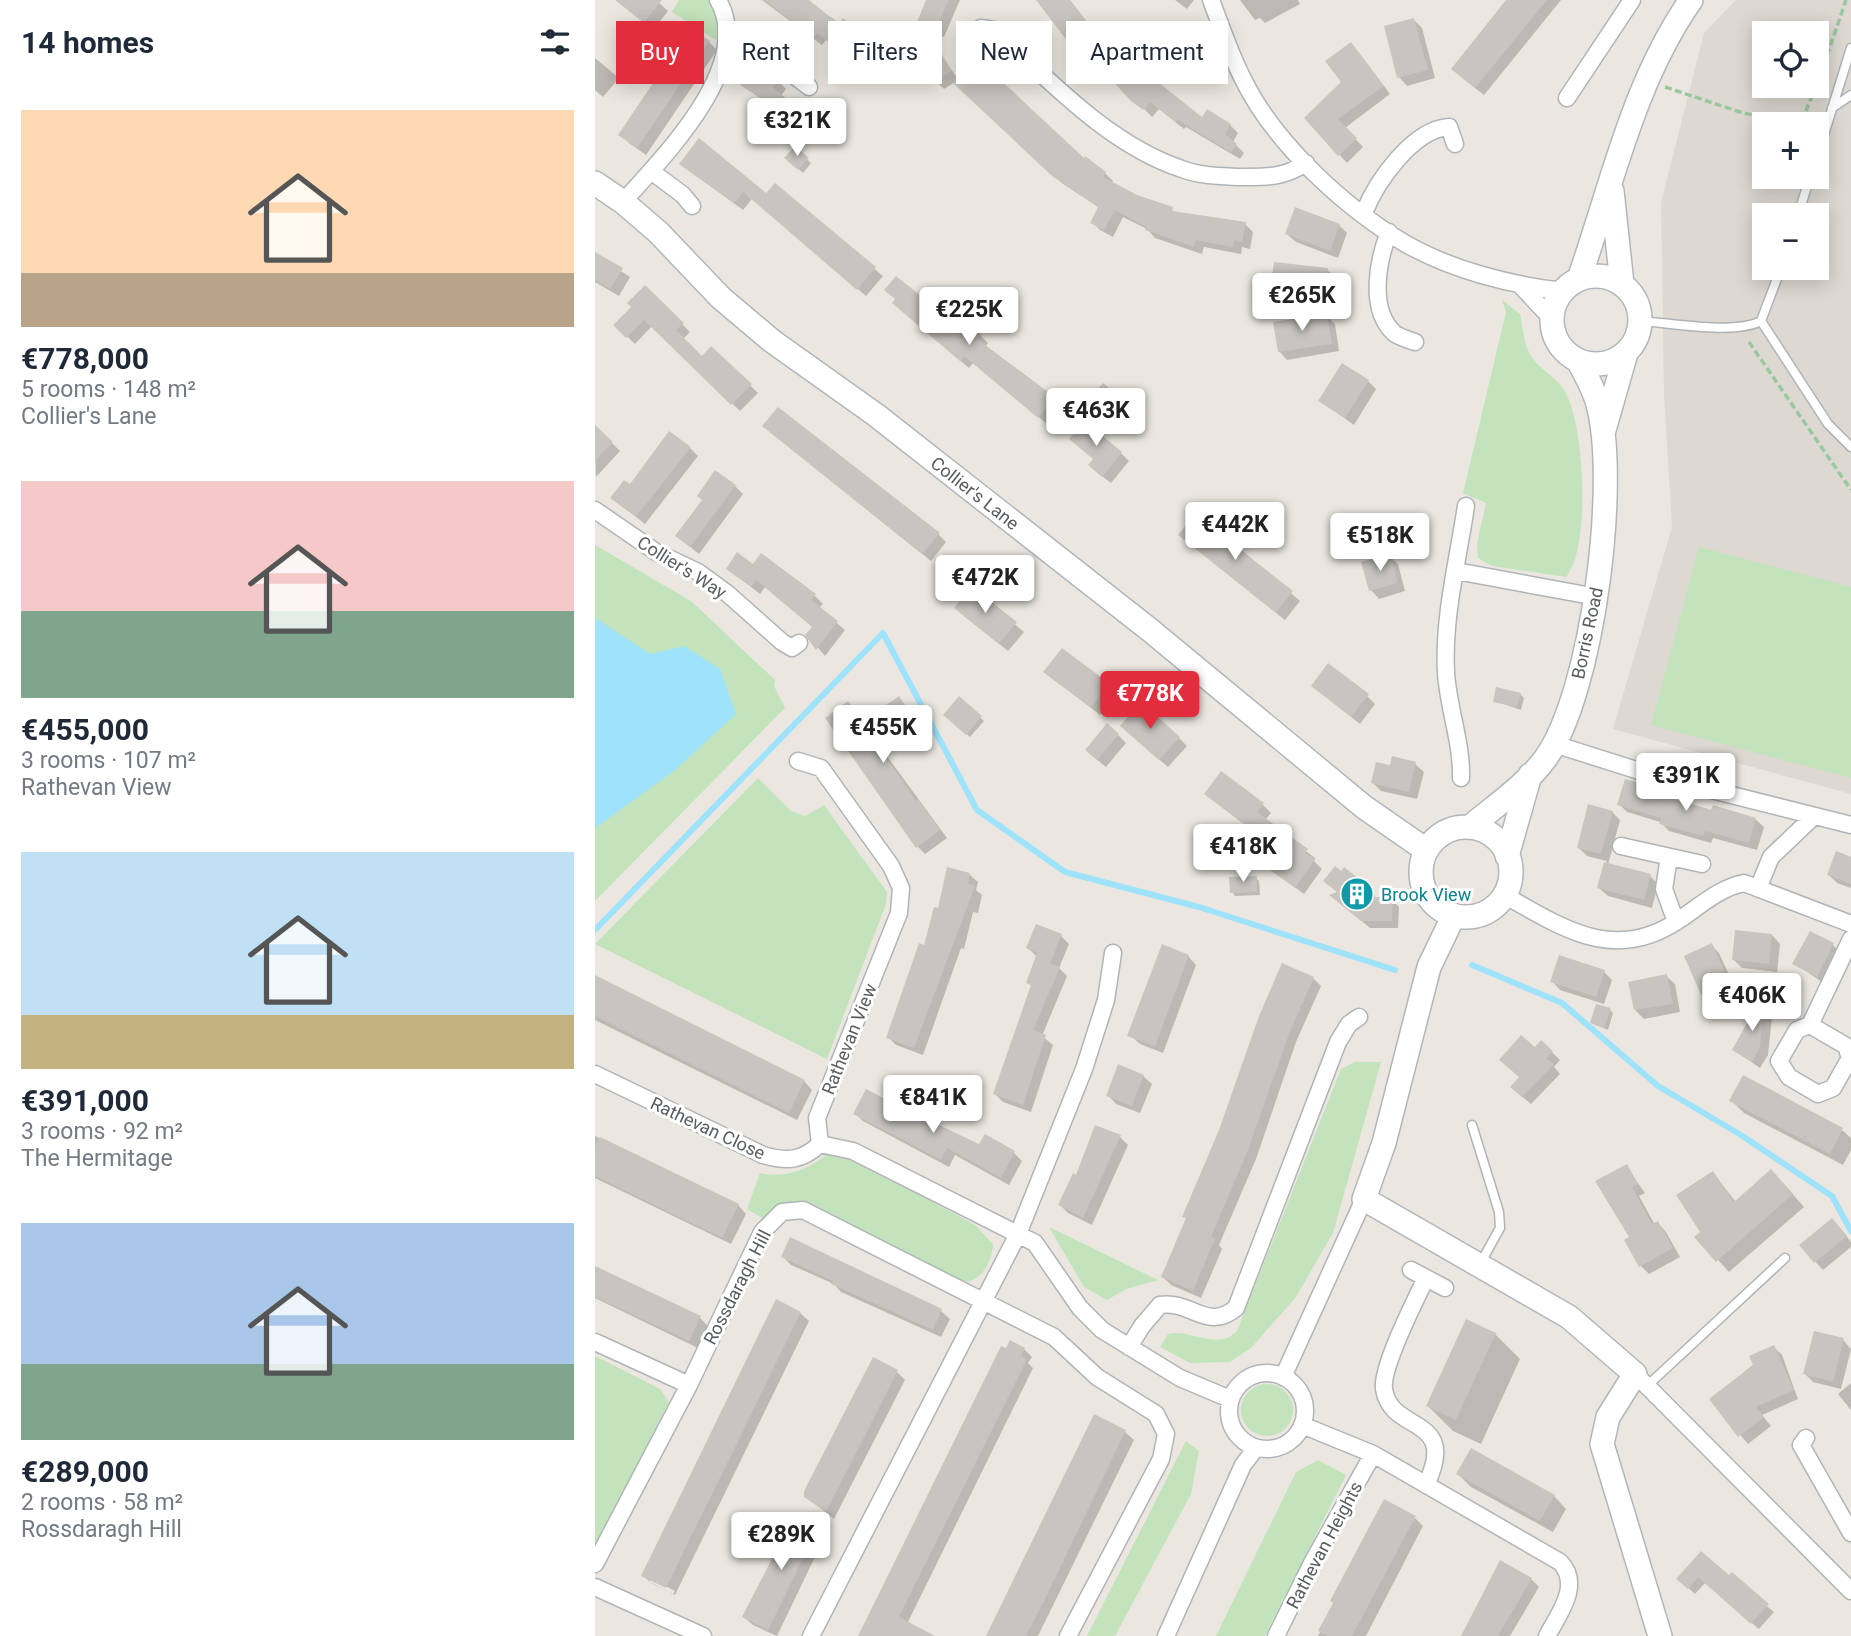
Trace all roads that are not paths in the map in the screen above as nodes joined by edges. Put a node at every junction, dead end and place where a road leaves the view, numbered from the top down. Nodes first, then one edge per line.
1 (718, 0) edge
2 (1212, 0) edge
3 (1632, 0) edge
4 (1691, 0) edge
5 (727, 21) edge
6 (1851, 48) edge
7 (718, 75) edge
8 (1052, 80) edge
9 (805, 84) edge
10 (809, 87) dead end
11 (1851, 95) edge
12 (1567, 98) dead end
13 (1832, 108) junction
14 (1829, 118) edge
15 (1455, 145) dead end
16 (1306, 163) junction
17 (651, 171) junction
18 (595, 183) edge
19 (1611, 184) junction
20 (623, 202) junction
21 (692, 206) dead end
22 (1364, 213) junction
23 (1389, 232) junction
24 (1776, 280) edge
25 (1622, 284) junction
26 (1571, 285) junction
27 (1521, 286) junction
28 (1552, 319) junction
29 (1640, 321) junction
30 (1761, 321) junction
31 (1415, 342) dead end
32 (1626, 353) junction
33 (1579, 362) junction
34 (1602, 436) junction
35 (1851, 447) edge
36 (1466, 506) dead end
37 (595, 510) edge
38 (1456, 571) junction
39 (1597, 597) junction
40 (799, 643) dead end
41 (1555, 744) junction
42 (798, 761) dead end
43 (1530, 775) junction
44 (1461, 779) dead end
45 (1813, 817) junction
46 (1851, 825) edge
47 (1470, 827) junction
48 (1621, 846) dead end
49 (1426, 850) junction
50 (1507, 856) junction
51 (1669, 857) junction
52 (1702, 864) dead end
53 (1759, 886) junction
54 (1504, 895) junction
55 (1454, 915) junction
56 (1675, 922) junction
57 (1851, 924) edge
58 (1851, 939) edge
59 (1113, 953) dead end
60 (1359, 1017) dead end
61 (1810, 1025) junction
62 (595, 1074) edge
63 (1472, 1125) dead end
64 (820, 1144) junction
65 (1364, 1199) junction
66 (1018, 1234) junction
67 (1785, 1258) dead end
68 (1480, 1264) junction
69 (1445, 1288) dead end
70 (982, 1301) junction
71 (595, 1342) edge
72 (1129, 1347) junction
73 (1283, 1377) junction
74 (1641, 1380) junction
75 (689, 1385) junction
76 (1230, 1399) junction
77 (1302, 1425) junction
78 (1806, 1438) dead end
79 (1255, 1448) junction
80 (1373, 1454) junction
81 (1426, 1485) junction
82 (1851, 1533) edge
83 (595, 1564) edge
84 (595, 1587) edge
85 (1851, 1591) edge
86 (703, 1636) edge
87 (811, 1636) edge
88 (1068, 1636) edge
89 (1166, 1636) edge
90 (1276, 1636) edge
91 (1547, 1636) edge
92 (1660, 1636) edge

1 - 5 street
2 - 16 street
3 - 12 street
4 - 19 street
6 - 13 lane
7 - 17 street
8 - 16 street
9 - 10 street
11 - 13 lane
13 - 14 lane
15 - 22 street
16 - 22 street
17 - 20 street
17 - 21 street
18 - 20 street, Collier's Lane
19 - 25 street
19 - 26 street
20 - 49 street, Collier's Lane
22 - 23 street
23 - 27 street
23 - 31 street
24 - 30 lane
25 - 26 street
25 - 29 street
26 - 27 street
26 - 28 street
27 - 28 street
28 - 33 street
29 - 30 lane
29 - 32 street
30 - 35 lane
32 - 33 street
32 - 34 street, Borris Road
33 - 34 street, Borris Road
34 - 39 street, Borris Road
36 - 38 street
37 - 40 street, Collier's Way
38 - 39 street
38 - 44 street
39 - 41 street, Borris Road
41 - 43 street, Borris Road
41 - 45 street
42 - 64 street, Rathevan View
43 - 47 street, Borris Road
43 - 50 street, Borris Road
45 - 46 street
45 - 53 street
47 - 49 street
47 - 50 street
48 - 51 street
49 - 55 street
50 - 54 street
51 - 52 street
51 - 56 street
53 - 56 street
53 - 57 street
54 - 55 street
54 - 56 street
55 - 65 street
58 - 61 street
59 - 66 street
60 - 72 street
61 - 61 street
62 - 64 street, Rathevan Close
63 - 68 lane
64 - 66 street
65 - 68 street
65 - 73 street
66 - 70 street
66 - 72 street
67 - 74 lane
68 - 74 street
69 - 81 street
70 - 75 street, Rossdaragh Hill
70 - 87 street
70 - 88 street, Rossdaragh Hill
71 - 75 street
72 - 76 street
73 - 76 street
73 - 77 street
74 - 85 street
74 - 92 street
75 - 83 street, Rossdaragh Hill
76 - 79 street
77 - 79 street
77 - 80 street
78 - 82 street
79 - 89 street
80 - 81 street
80 - 90 street, Rathevan Heights
81 - 91 street
84 - 86 street

